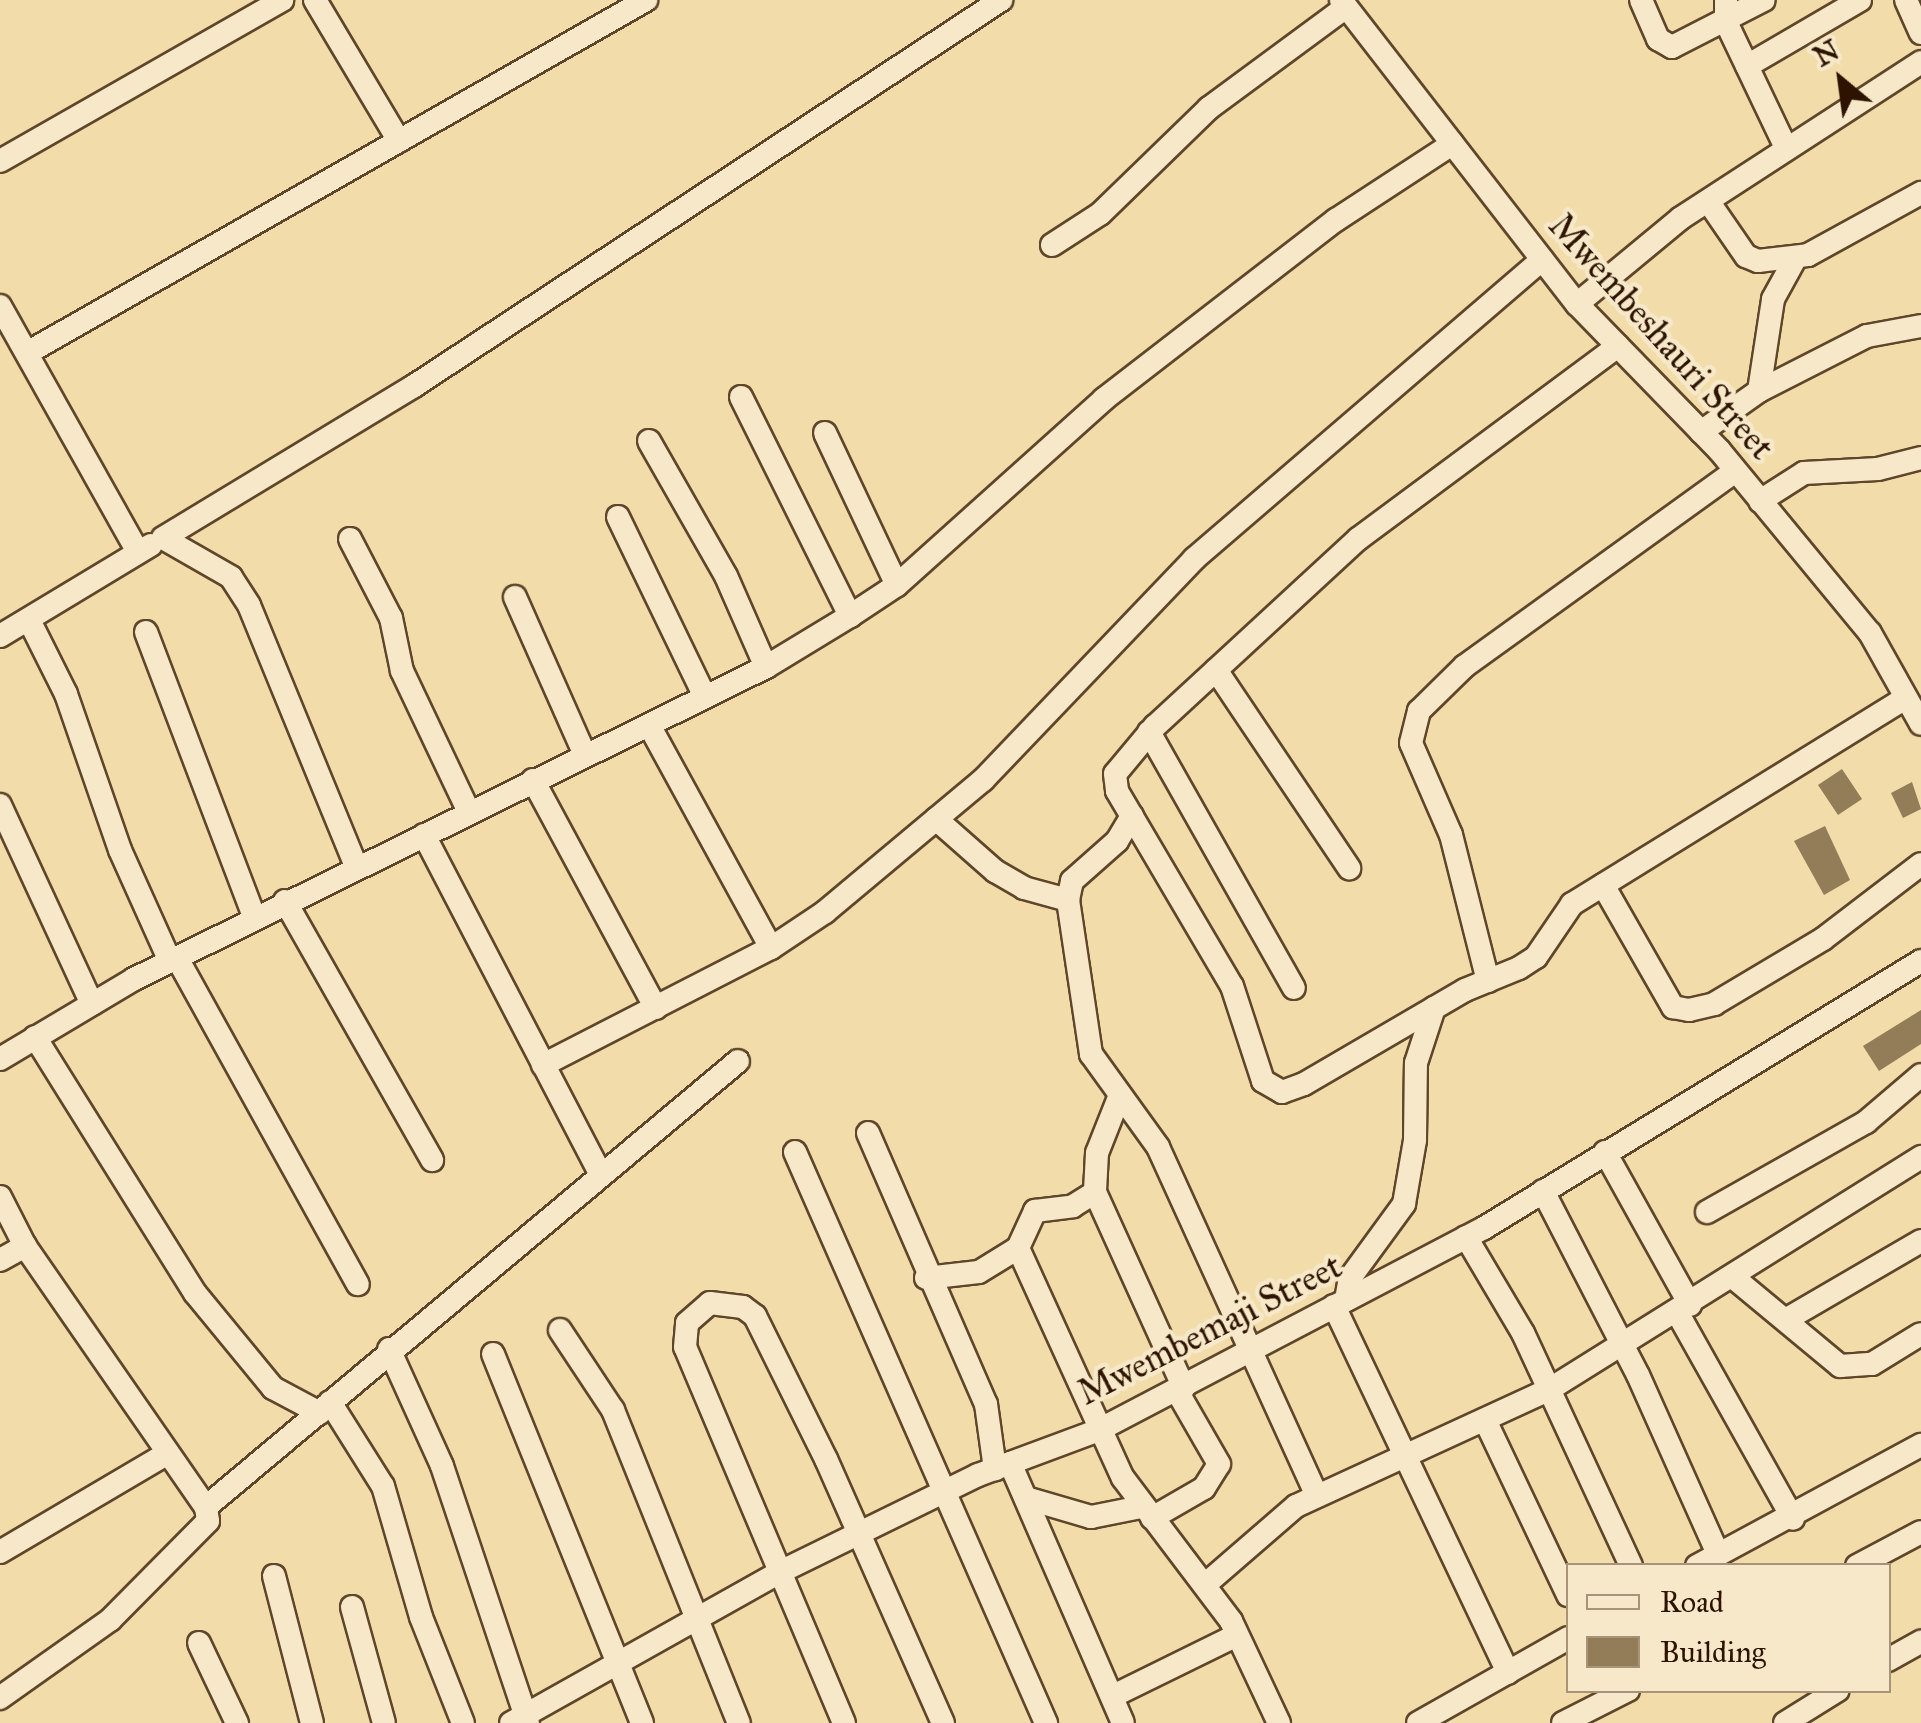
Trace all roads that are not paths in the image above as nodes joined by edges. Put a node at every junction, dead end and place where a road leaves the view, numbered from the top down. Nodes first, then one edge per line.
1 (282, 0) edge
2 (315, 0) edge
3 (646, 0) edge
4 (1001, 0) edge
5 (1641, 0) edge
6 (1764, 0) edge
7 (1860, 0) edge
8 (1906, 0) edge
9 (1344, 4) edge
10 (1726, 11) edge
11 (1921, 32) edge
12 (1921, 62) edge
13 (1747, 66) junction
14 (399, 141) junction
15 (1452, 144) junction
16 (1786, 148) junction
17 (0, 162) edge
18 (1921, 193) edge
19 (1708, 200) junction
20 (1052, 245) dead end
21 (1795, 258) junction
22 (1542, 260) junction
23 (1577, 304) junction
24 (0, 306) edge
25 (1921, 326) edge
26 (1618, 346) junction
27 (27, 353) junction
28 (1759, 391) junction
29 (741, 397) dead end
30 (1701, 432) junction
31 (825, 433) dead end
32 (649, 441) dead end
33 (1921, 458) edge
34 (1735, 471) junction
35 (1760, 501) junction
36 (618, 517) dead end
37 (163, 538) junction
38 (350, 539) dead end
39 (138, 552) junction
40 (897, 584) junction
41 (515, 597) dead end
42 (850, 616) junction
43 (29, 620) junction
44 (146, 632) dead end
45 (0, 636) edge
46 (766, 667) junction
47 (1216, 670) junction
48 (705, 697) junction
49 (1906, 698) junction
50 (1921, 724) edge
51 (649, 725) junction
52 (1149, 732) junction
53 (584, 753) junction
54 (533, 780) junction
55 (0, 805) edge
56 (470, 812) junction
57 (1132, 816) junction
58 (936, 820) junction
59 (424, 835) junction
60 (1921, 864) edge
61 (356, 866) junction
62 (1348, 868) dead end
63 (1603, 885) junction
64 (1068, 900) junction
65 (284, 901) junction
66 (254, 918) junction
67 (771, 948) junction
68 (174, 959) junction
69 (1921, 960) edge
70 (1488, 981) junction
71 (1294, 988) dead end
72 (92, 1004) junction
73 (656, 1008) junction
74 (1434, 1008) junction
75 (35, 1037) junction
76 (0, 1058) edge
77 (738, 1062) dead end
78 (542, 1066) junction
79 (1921, 1075) edge
80 (1120, 1095) junction
81 (868, 1132) dead end
82 (795, 1152) dead end
83 (1605, 1152) junction
84 (1921, 1157) edge
85 (432, 1160) dead end
86 (600, 1173) junction
87 (1543, 1191) junction
88 (1095, 1192) junction
89 (0, 1198) edge
90 (1707, 1212) dead end
91 (1466, 1237) junction
92 (1921, 1241) edge
93 (25, 1246) junction
94 (1018, 1248) junction
95 (0, 1260) edge
96 (926, 1278) junction
97 (1734, 1278) junction
98 (358, 1284) dead end
99 (1340, 1303) junction
100 (1684, 1308) junction
101 (1787, 1318) junction
102 (560, 1330) dead end
103 (1921, 1334) edge
104 (1622, 1346) junction
105 (390, 1350) junction
106 (1252, 1350) junction
107 (493, 1354) dead end
108 (1180, 1389) junction
109 (1550, 1389) junction
110 (325, 1408) junction
111 (1485, 1420) junction
112 (1098, 1430) junction
113 (1921, 1446) edge
114 (168, 1453) junction
115 (1404, 1458) junction
116 (1003, 1466) junction
117 (948, 1492) junction
118 (1316, 1494) junction
119 (1026, 1498) junction
120 (206, 1507) junction
121 (1146, 1512) junction
122 (1794, 1519) junction
123 (1921, 1532) edge
124 (860, 1536) junction
125 (0, 1552) edge
126 (1708, 1560) edge
127 (1630, 1563) edge
128 (1862, 1563) edge
129 (780, 1572) junction
130 (274, 1576) dead end
131 (1207, 1583) junction
132 (1566, 1591) edge
133 (352, 1606) dead end
134 (698, 1620) junction
135 (1237, 1635) junction
136 (1566, 1639) edge
137 (1921, 1642) edge
138 (199, 1643) dead end
139 (1891, 1658) edge
140 (618, 1664) junction
141 (1508, 1673) junction
142 (1622, 1693) edge
143 (1833, 1693) edge
144 (1113, 1696) junction
145 (0, 1698) edge
146 (1462, 1713) edge
147 (522, 1721) edge
148 (236, 1723) edge
149 (312, 1723) edge
150 (384, 1723) edge
151 (462, 1723) edge
152 (642, 1723) edge
153 (739, 1723) edge
154 (844, 1723) edge
155 (942, 1723) edge
156 (1046, 1723) edge
157 (1122, 1723) edge
158 (1280, 1723) edge
159 (1418, 1723) edge
160 (1563, 1723) edge
161 (1785, 1723) edge

1 - 17 street
2 - 14 street
3 - 14 street
4 - 37 street
5 - 10 street
6 - 10 street
7 - 13 street
8 - 11 street
9 - 15 street, Mwembeshauri Street
9 - 20 street
10 - 13 street
12 - 16 street
13 - 16 street
14 - 27 street
15 - 22 street, Mwembeshauri Street
15 - 40 street
16 - 19 street
18 - 21 street
19 - 21 street
19 - 23 street
21 - 28 street
22 - 23 street, Mwembeshauri Street
22 - 58 street
23 - 26 street, Mwembeshauri Street
24 - 27 street
25 - 28 street
26 - 30 street, Mwembeshauri Street
26 - 47 street
27 - 39 street
28 - 30 street
29 - 42 street
30 - 34 street, Mwembeshauri Street
31 - 40 street
32 - 46 street
33 - 35 street
34 - 35 street, Mwembeshauri Street
34 - 70 street
35 - 49 street, Mwembeshauri Street
36 - 48 street
37 - 39 street
37 - 61 street
38 - 56 street
39 - 43 street
40 - 42 street
41 - 53 street
42 - 46 street
43 - 45 street
43 - 68 street
44 - 66 street
46 - 48 street
47 - 52 street
47 - 62 street
48 - 51 street
49 - 50 street, Mwembeshauri Street
49 - 63 street
51 - 53 street
51 - 67 street
52 - 57 street
52 - 71 street
53 - 54 street
54 - 56 street
54 - 73 street
55 - 72 street
56 - 59 street
57 - 64 street
57 - 74 street
58 - 64 street
58 - 67 street
59 - 61 street
59 - 78 street
60 - 63 street
61 - 65 street
63 - 70 street
64 - 80 street
65 - 66 street
65 - 85 street
66 - 68 street
67 - 73 street
68 - 72 street
68 - 98 street
69 - 83 street, Mwembemaji Street
70 - 74 street
72 - 75 street
73 - 78 street
74 - 99 street
75 - 76 street
75 - 110 street
77 - 86 street
78 - 86 street
79 - 90 street
80 - 88 street
80 - 106 street
81 - 96 street
82 - 117 street
83 - 87 street, Mwembemaji Street
83 - 100 street
84 - 97 street
86 - 105 street
87 - 91 street, Mwembemaji Street
87 - 104 street
88 - 94 street
88 - 108 street
89 - 93 street
91 - 99 street, Mwembemaji Street
91 - 109 street
92 - 101 street
93 - 95 street
93 - 114 street
94 - 96 street
94 - 112 street
96 - 116 street
97 - 100 street
97 - 101 street
99 - 106 street, Mwembemaji Street
99 - 115 street
100 - 104 street
100 - 122 street
101 - 103 street
102 - 134 street
104 - 109 street
104 - 126 street
105 - 110 street
105 - 147 street
106 - 108 street, Mwembemaji Street
106 - 118 street
107 - 140 street
108 - 112 street, Mwembemaji Street
108 - 121 street
109 - 111 street
109 - 127 street
110 - 120 street
110 - 151 street
111 - 115 street
111 - 132 street
112 - 116 street, Mwembemaji Street
112 - 121 street
113 - 122 street
114 - 120 street
114 - 125 street
115 - 118 street
115 - 141 street
116 - 117 street, Mwembemaji Street
116 - 119 street
117 - 124 street, Mwembemaji Street
117 - 156 street
118 - 131 street
119 - 121 street
119 - 144 street
120 - 145 street
121 - 131 street
122 - 126 street
123 - 128 street
124 - 129 street, Mwembemaji Street
124 - 129 street
124 - 155 street
129 - 134 street, Mwembemaji Street
129 - 154 street
130 - 149 street
131 - 135 street
133 - 150 street
134 - 140 street, Mwembemaji Street
134 - 153 street
135 - 144 street
135 - 158 street
136 - 141 street
137 - 139 street
138 - 148 street
140 - 147 street, Mwembemaji Street
140 - 152 street
141 - 146 street
142 - 160 street
143 - 161 street
144 - 157 street
146 - 159 street

